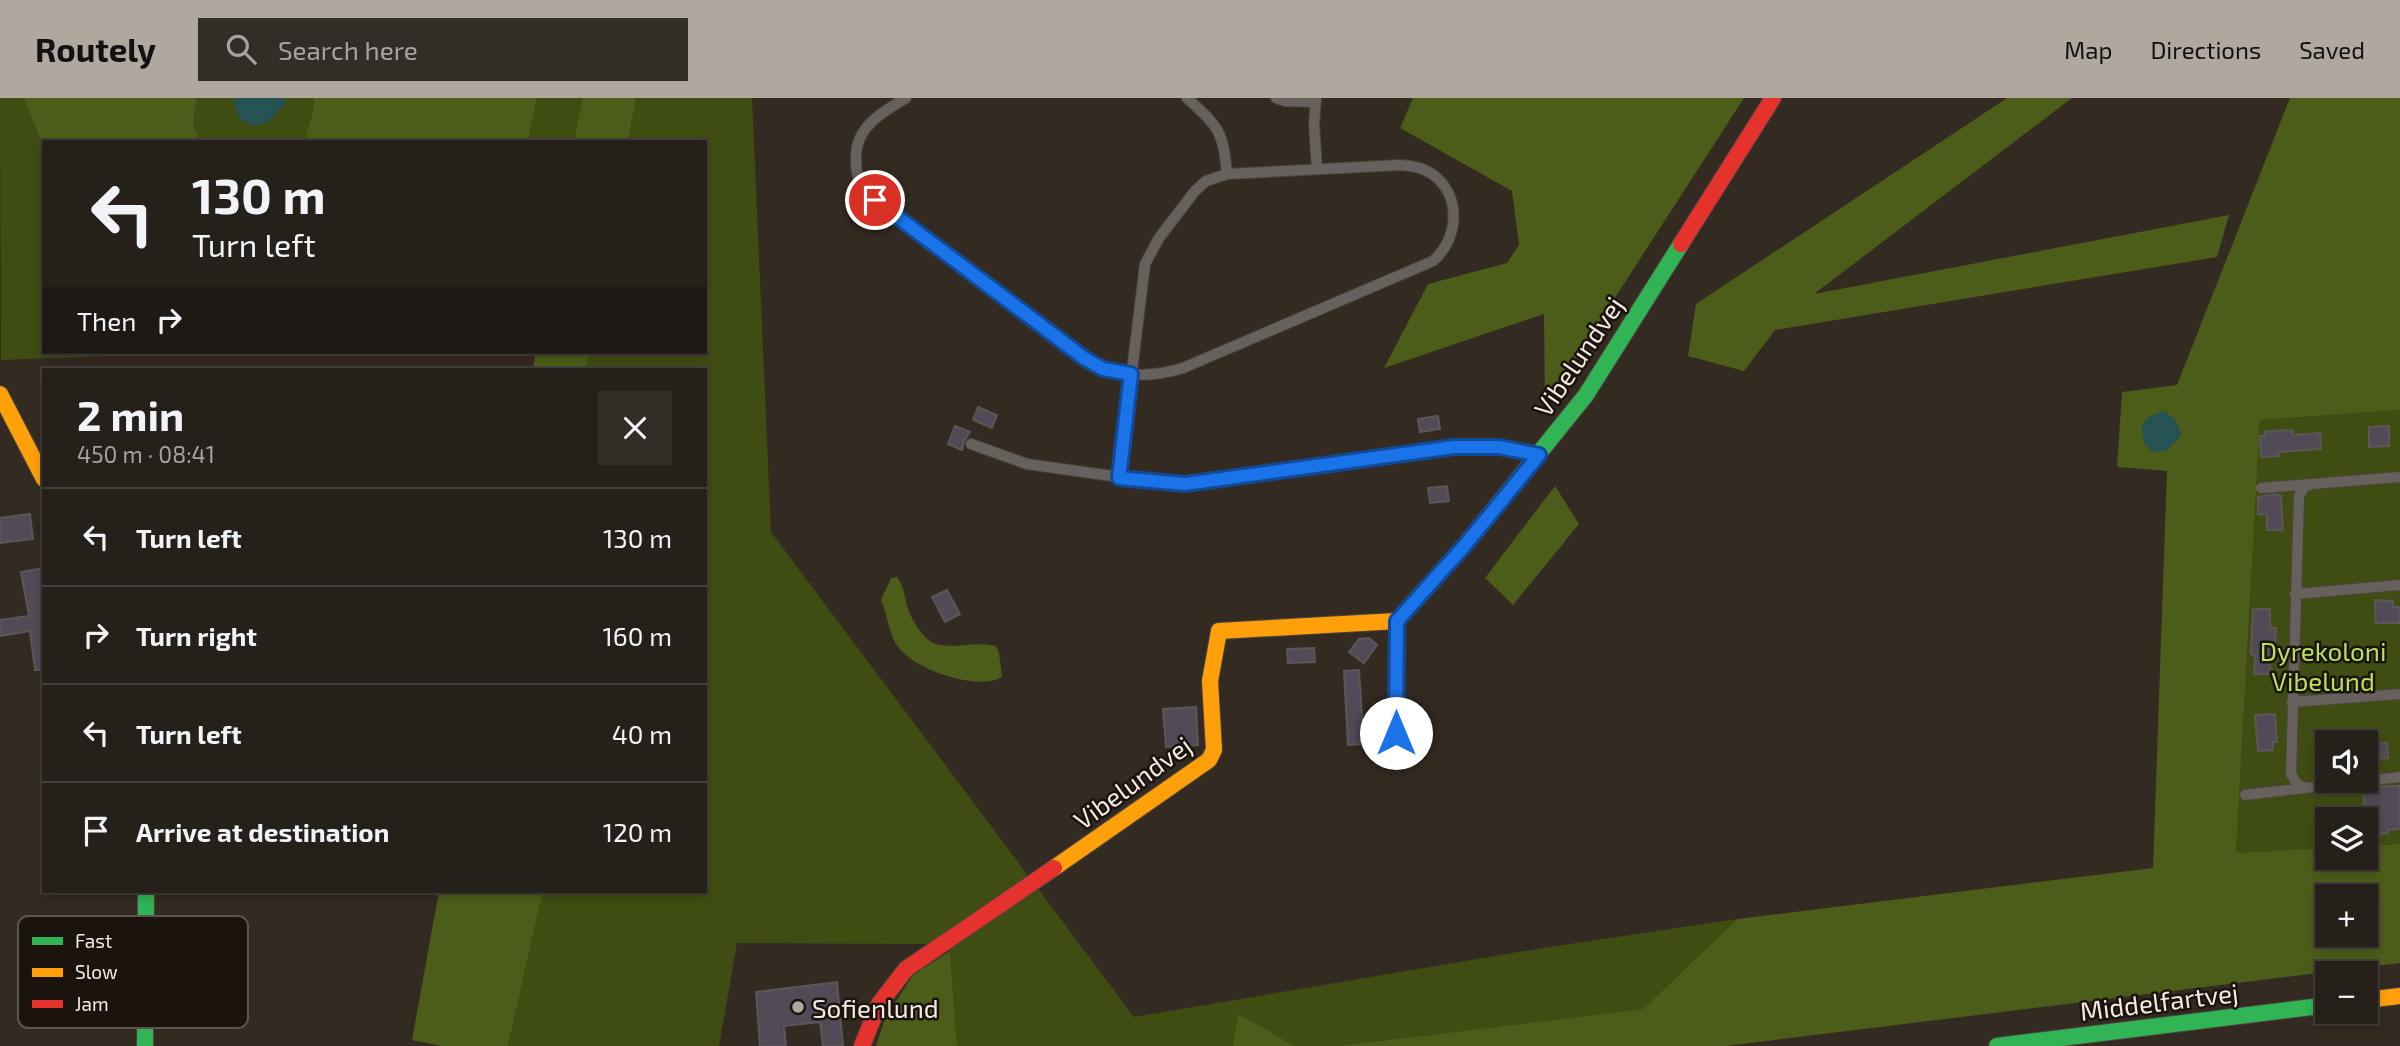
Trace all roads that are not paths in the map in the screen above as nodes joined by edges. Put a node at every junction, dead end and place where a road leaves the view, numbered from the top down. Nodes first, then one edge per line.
1 (906, 98) edge
2 (1187, 98) edge
3 (1276, 98) edge
4 (1773, 98) edge
5 (1315, 100) edge
6 (1317, 169) junction
7 (1227, 174) junction
8 (1131, 374) junction
9 (0, 394) edge
10 (971, 444) dead end
11 (1539, 455) junction
12 (42, 474) edge
13 (2400, 477) edge
14 (1119, 478) junction
15 (2311, 484) junction
16 (2261, 488) dead end
17 (2400, 585) edge
18 (2295, 594) junction
19 (1397, 621) junction
20 (2400, 694) edge
21 (2292, 702) junction
22 (1396, 733) dead end
23 (2400, 778) edge
24 (2305, 788) junction
25 (2245, 795) dead end
26 (146, 893) edge
27 (146, 916) edge
28 (2400, 996) edge
29 (2378, 999) edge
30 (2315, 1007) edge
31 (145, 1028) edge
32 (145, 1046) edge
33 (862, 1046) edge
34 (1997, 1046) edge

1 - 8 lane
2 - 7 lane
3 - 5 lane
4 - 11 street, Vibelundvej
5 - 6 lane
6 - 7 lane
6 - 8 lane
7 - 8 lane
8 - 14 lane
9 - 12 street
10 - 14 lane
11 - 14 lane
11 - 19 street, Vibelundvej
13 - 15 lane
15 - 16 lane
15 - 18 lane
17 - 18 lane
18 - 21 lane
19 - 22 street
19 - 33 street, Vibelundvej
20 - 21 lane
21 - 24 lane
23 - 24 lane
24 - 25 lane
26 - 27 street
28 - 29 street
30 - 34 street, Middelfartvej
31 - 32 street

